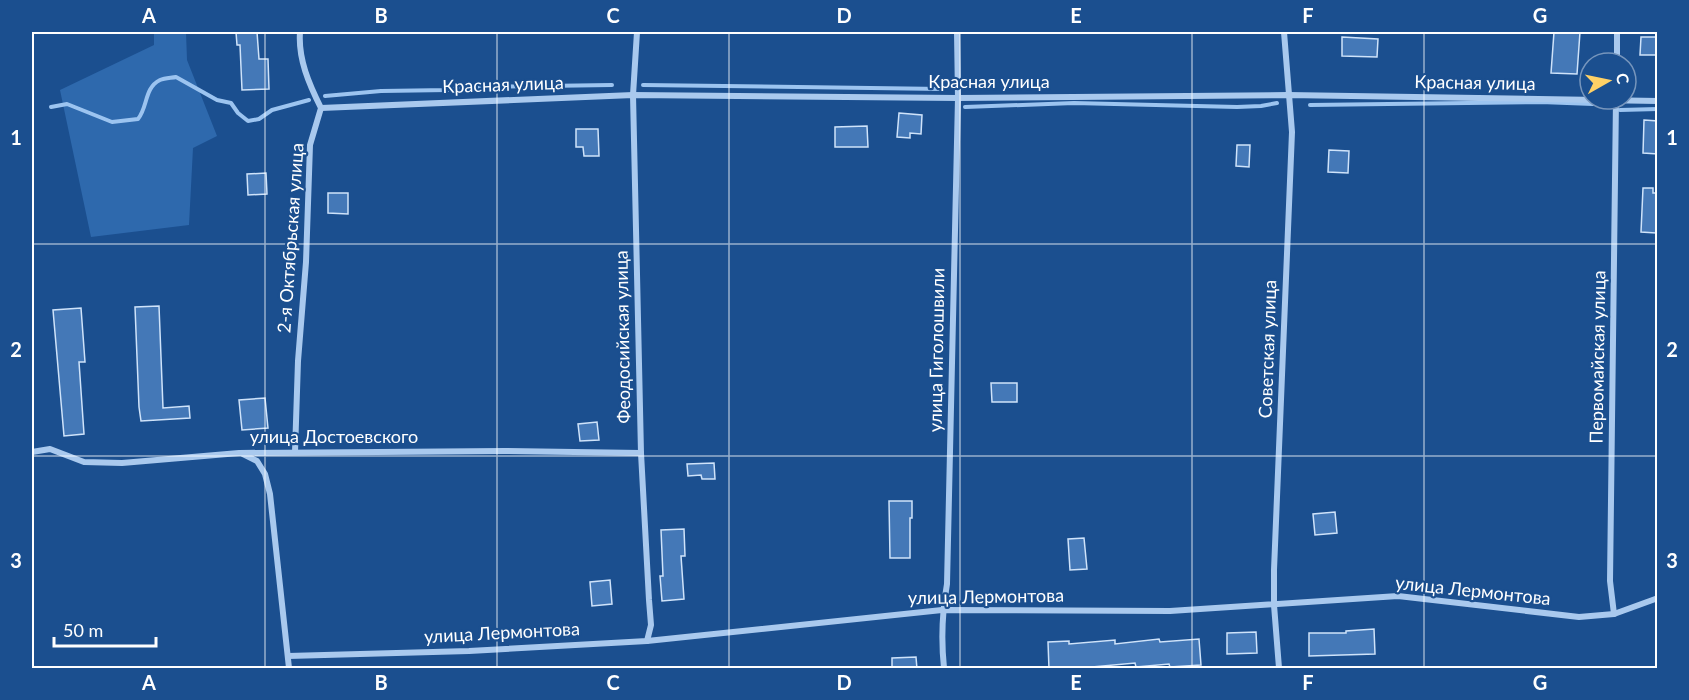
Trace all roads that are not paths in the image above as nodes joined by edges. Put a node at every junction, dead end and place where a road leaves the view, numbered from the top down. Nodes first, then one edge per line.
1 (300, 32) edge
2 (637, 32) edge
3 (957, 32) edge
4 (1284, 32) edge
5 (1617, 32) edge
6 (1617, 51) edge
7 (633, 95) junction
8 (1288, 95) junction
9 (958, 98) junction
10 (1578, 99) edge
11 (1638, 101) edge
12 (1658, 101) edge
13 (321, 108) junction
14 (1616, 111) edge
15 (296, 452) junction
16 (32, 453) edge
17 (239, 453) junction
18 (641, 453) junction
19 (1658, 598) edge
20 (1274, 605) junction
21 (942, 610) junction
22 (1614, 614) junction
23 (647, 640) junction
24 (288, 657) junction
25 (289, 669) edge
26 (944, 669) edge
27 (1279, 669) edge

1 - 13 street
2 - 7 street, Феодосийская улица
3 - 9 street, улица Гиголошвили
4 - 8 street, Советская улица
5 - 6 street
7 - 9 street, Красная улица
7 - 13 street, Красная улица
7 - 18 street, Феодосийская улица
8 - 9 street, Красная улица
8 - 10 street, Красная улица
8 - 20 street, Советская улица
9 - 21 street, улица Гиголошвили
11 - 12 street, Красная улица
13 - 15 street, 2-я Октябрьская улица
14 - 22 street, Первомайская улица
15 - 17 street, улица Достоевского
15 - 18 street, улица Достоевского
16 - 17 street, улица Достоевского
17 - 24 street
18 - 23 street, Феодосийская улица
19 - 22 street, улица Лермонтова
20 - 21 street, улица Лермонтова
20 - 22 street, улица Лермонтова
20 - 27 street, Советская улица
21 - 23 street, улица Лермонтова
21 - 26 street, улица Гиголошвили
23 - 24 street, улица Лермонтова
24 - 25 street

